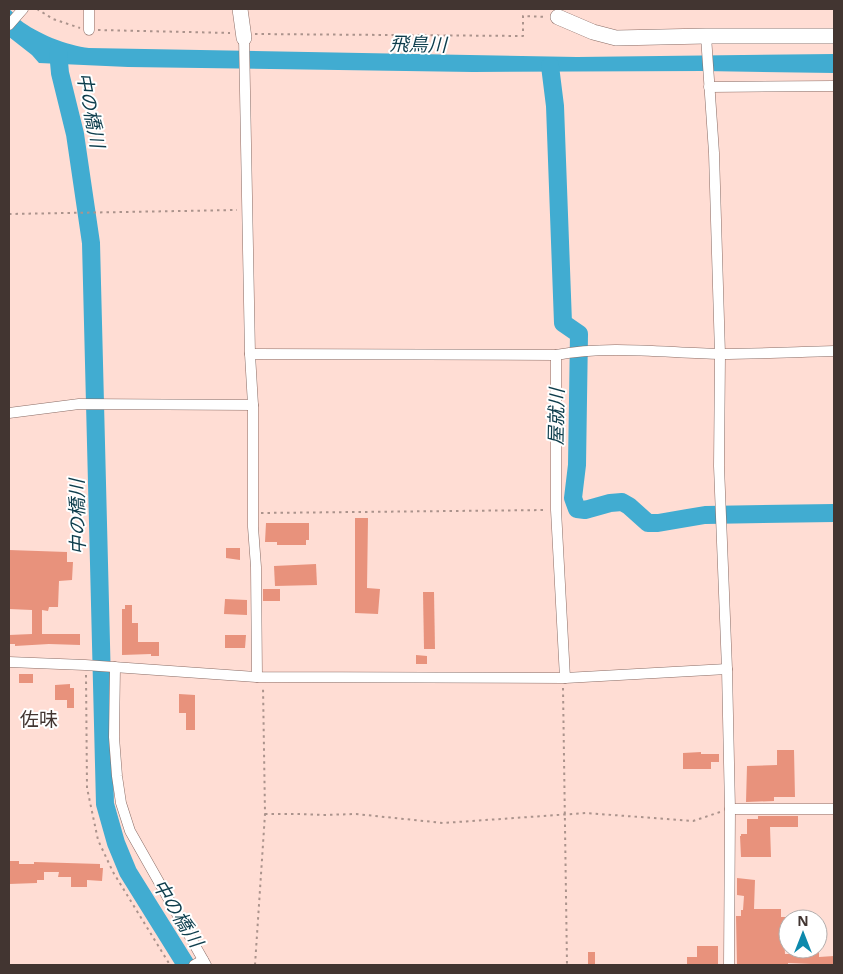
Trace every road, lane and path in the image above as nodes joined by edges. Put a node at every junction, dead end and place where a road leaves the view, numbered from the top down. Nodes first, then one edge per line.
1 (23, 9) edge
2 (38, 9) edge
3 (89, 9) edge
4 (240, 9) edge
5 (558, 13) edge
6 (9, 25) edge
7 (89, 30) junction
8 (244, 36) junction
9 (834, 36) edge
10 (706, 38) junction
11 (709, 86) junction
12 (834, 86) edge
13 (247, 210) junction
14 (9, 214) edge
15 (834, 351) edge
16 (250, 354) junction
17 (720, 354) junction
18 (556, 355) junction
19 (253, 405) junction
20 (9, 413) edge
21 (556, 510) junction
22 (253, 513) junction
23 (9, 662) edge
24 (85, 665) junction
25 (115, 668) junction
26 (728, 669) junction
27 (260, 677) junction
28 (564, 678) junction
29 (730, 809) junction
30 (834, 809) edge
31 (265, 814) junction
32 (564, 815) junction
33 (201, 963) edge
34 (170, 965) edge
35 (255, 965) edge
36 (567, 965) edge
37 (729, 965) edge

1 - 6 street
2 - 7 path
3 - 7 street
4 - 8 main road
5 - 8 path
5 - 10 main road
7 - 8 path
8 - 13 street
9 - 10 main road
10 - 11 street
11 - 12 street
11 - 17 street
13 - 14 path
13 - 16 street
15 - 17 street
16 - 18 street
16 - 19 street
17 - 18 street
17 - 26 street
18 - 21 street
19 - 20 street
19 - 22 street
21 - 22 path
21 - 28 street
22 - 27 street
23 - 24 street
24 - 25 street
24 - 34 path
25 - 27 street
25 - 33 street
26 - 28 street
26 - 29 street
27 - 28 street
27 - 31 path
28 - 32 path
29 - 30 street
29 - 32 path
29 - 37 street
31 - 32 path
31 - 35 path
32 - 36 path

